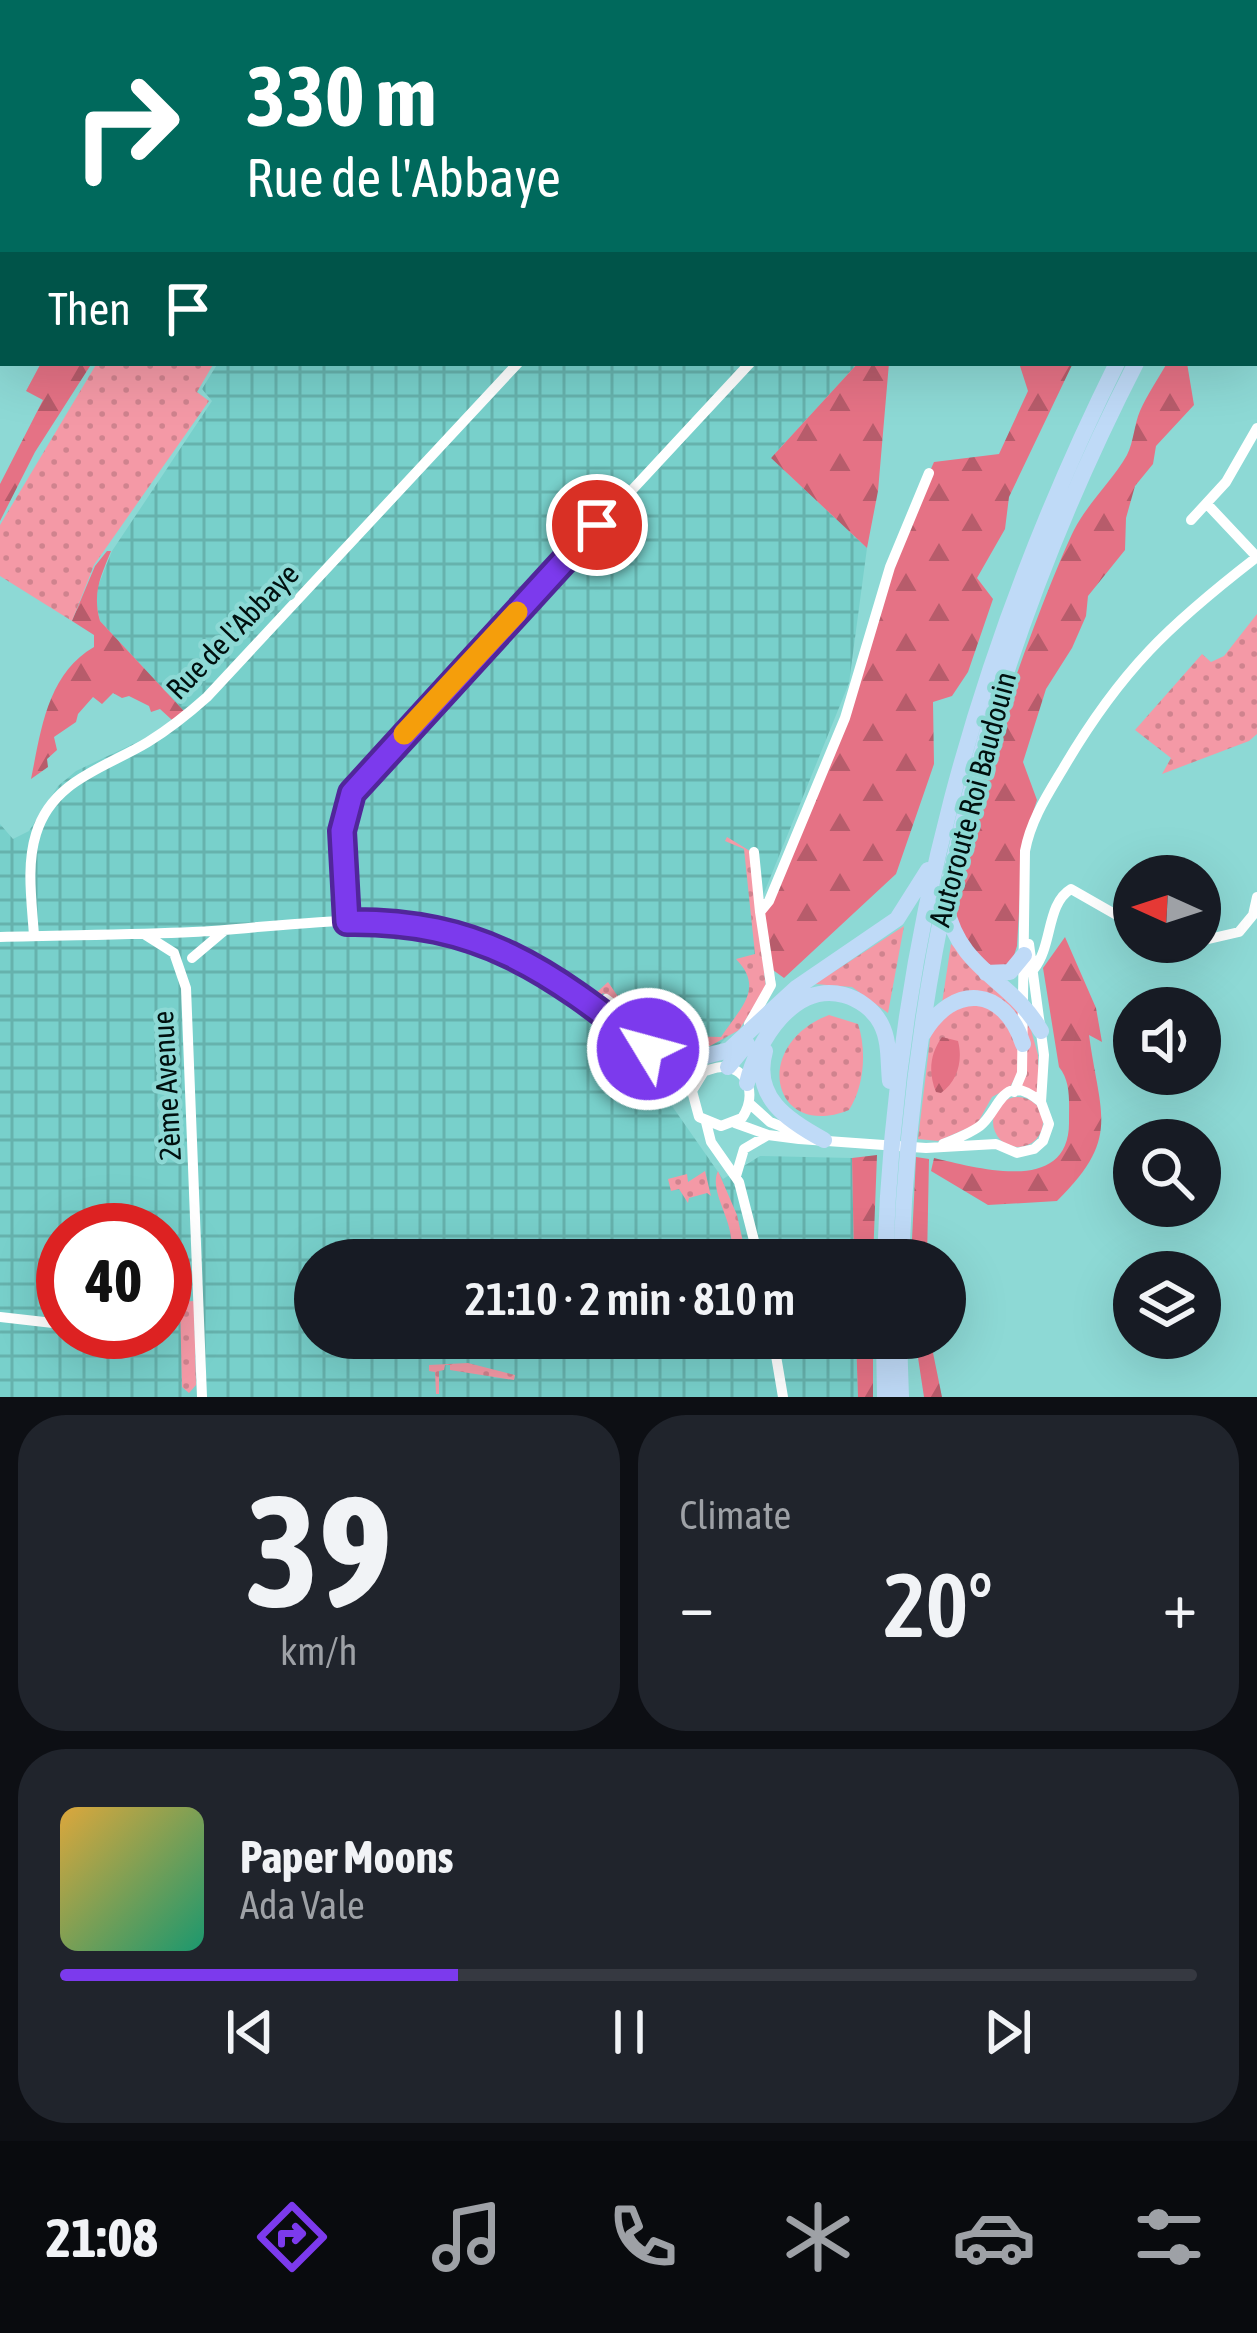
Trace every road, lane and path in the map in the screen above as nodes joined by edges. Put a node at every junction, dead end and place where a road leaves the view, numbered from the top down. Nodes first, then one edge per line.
1 (515, 366) edge
2 (747, 366) edge
3 (1117, 366) edge
4 (1134, 366) edge
5 (1257, 428) edge
6 (929, 473) dead end
7 (1208, 505) junction
8 (1191, 520) dead end
9 (1257, 557) edge
10 (754, 851) dead end
11 (934, 859) junction
12 (944, 894) junction
13 (1257, 897) edge
14 (760, 912) junction
15 (1113, 913) edge
16 (1255, 916) edge
17 (347, 922) junction
18 (226, 929) junction
19 (141, 932) junction
20 (185, 933) junction
21 (34, 936) junction
22 (1221, 937) edge
23 (0, 938) edge
24 (1047, 948) junction
25 (195, 954) junction
26 (176, 955) junction
27 (1030, 959) junction
28 (986, 973) junction
29 (186, 988) junction
30 (1024, 1006) junction
31 (596, 1010) junction
32 (775, 1016) junction
33 (1041, 1031) junction
34 (634, 1039) junction
35 (919, 1040) junction
36 (1023, 1044) junction
37 (653, 1053) junction
38 (728, 1067) junction
39 (703, 1073) junction
40 (748, 1083) junction
41 (692, 1091) junction
42 (1014, 1092) junction
43 (1041, 1102) junction
44 (750, 1104) junction
45 (987, 1120) junction
46 (706, 1122) junction
47 (732, 1124) junction
48 (900, 1125) junction
49 (769, 1135) junction
50 (824, 1140) junction
51 (996, 1144) junction
52 (932, 1148) junction
53 (720, 1156) junction
54 (897, 1168) junction
55 (736, 1176) junction
56 (753, 1239) edge
57 (888, 1239) edge
58 (900, 1239) edge
59 (0, 1317) edge
60 (36, 1320) edge
61 (777, 1359) edge
62 (884, 1359) edge
63 (900, 1359) edge
64 (202, 1397) edge
65 (783, 1397) edge
66 (885, 1397) edge
67 (901, 1397) edge

1 - 21 street, Rue de l'Abbaye
2 - 17 street
3 - 11 highway, Autoroute Roi Baudouin
4 - 12 highway, Autoroute Roi Baudouin
5 - 7 street
6 - 14 street
7 - 8 street
7 - 9 street
9 - 27 street
10 - 14 street
11 - 32 highway
11 - 48 highway, Autoroute Roi Baudouin
12 - 28 highway
12 - 35 highway, Autoroute Roi Baudouin
13 - 16 street
14 - 31 street
15 - 24 street
16 - 22 street
17 - 18 street
17 - 31 street
18 - 20 street
18 - 25 street
19 - 20 street
19 - 21 street
19 - 26 street
20 - 25 street
20 - 26 street
21 - 23 street
24 - 27 street
24 - 27 street
25 - 26 street
25 - 29 street, 2ème Avenue
26 - 29 street, 2ème Avenue
27 - 28 highway
27 - 30 street
27 - 33 street
28 - 30 highway
29 - 64 street, 2ème Avenue
30 - 33 highway
30 - 36 street
31 - 34 street
32 - 34 highway
32 - 38 highway
32 - 40 highway
32 - 48 highway
32 - 50 highway
33 - 43 street
34 - 37 street
35 - 36 highway
35 - 48 highway, Autoroute Roi Baudouin
36 - 42 street
37 - 39 street
37 - 41 street
38 - 39 street
38 - 40 street
39 - 41 street
40 - 44 street
41 - 46 street
42 - 43 street
42 - 45 street
43 - 51 street
44 - 47 street
44 - 50 street
45 - 51 street
45 - 52 street
46 - 47 street
46 - 53 street
47 - 49 street
47 - 53 street
48 - 54 highway, Autoroute Roi Baudouin
49 - 50 street
49 - 55 street
50 - 52 street
51 - 52 street
53 - 55 street
54 - 57 highway, Autoroute Roi Baudouin
54 - 58 highway, Autoroute Roi Baudouin
55 - 56 street
59 - 60 street
61 - 65 street
62 - 66 highway
63 - 67 highway

